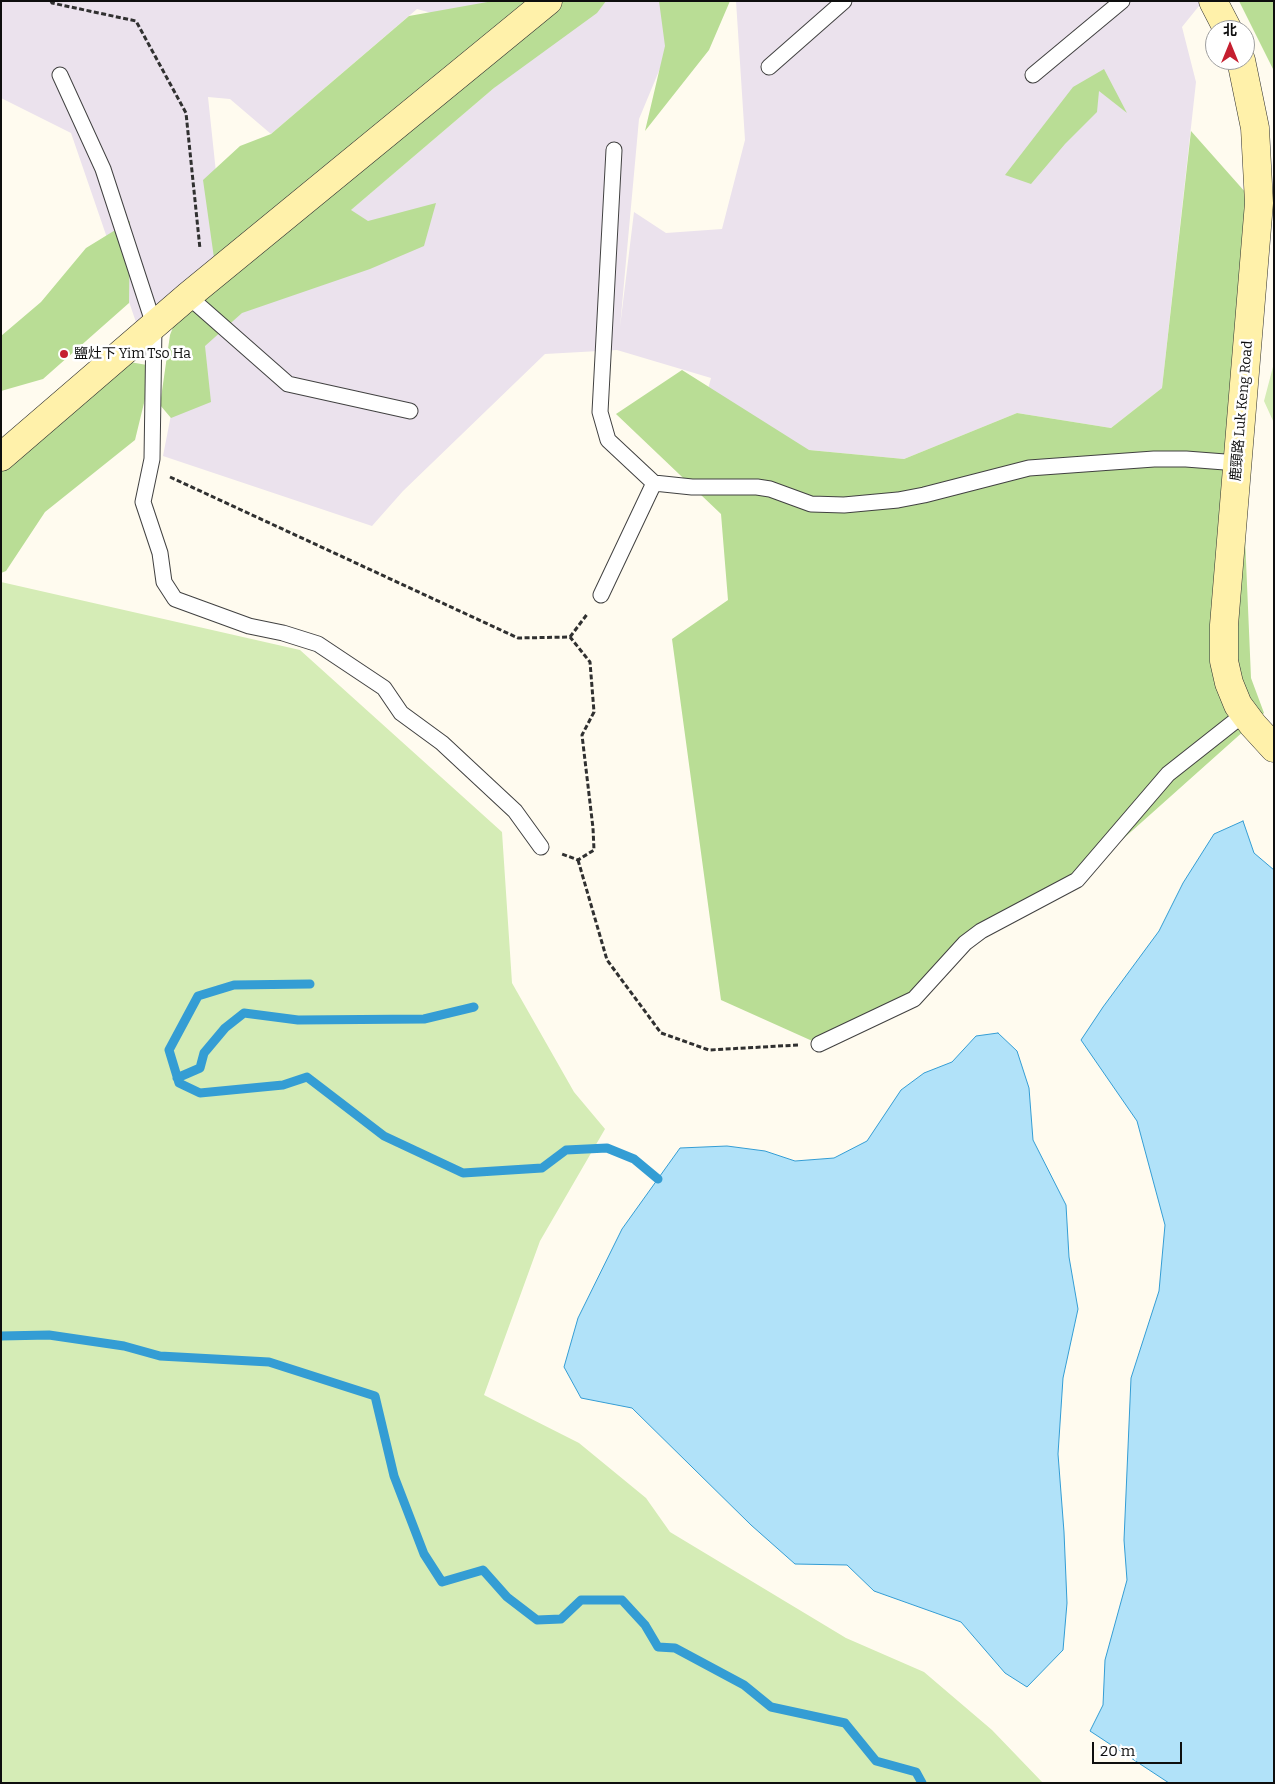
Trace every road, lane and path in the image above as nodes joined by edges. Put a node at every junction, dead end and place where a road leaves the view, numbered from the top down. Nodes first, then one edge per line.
1 (51, 1) edge
2 (548, 1) edge
3 (844, 1) edge
4 (1122, 1) edge
5 (1213, 1) edge
6 (1223, 20) edge
7 (769, 67) dead end
8 (1243, 70) edge
9 (60, 75) dead end
10 (1033, 75) dead end
11 (614, 150) dead end
12 (196, 290) junction
13 (154, 325) junction
14 (410, 411) dead end
15 (1, 457) edge
16 (152, 459) junction
17 (1238, 463) junction
18 (654, 483) junction
19 (601, 595) joint
20 (570, 637) junction
21 (1244, 714) junction
22 (1274, 748) edge
23 (540, 847) joint
24 (578, 860) junction
25 (819, 1044) joint

1 - 12 path
2 - 12 street
3 - 7 lane
4 - 10 lane
5 - 6 street
8 - 17 street, 鹿頸路 Luk Keng Road
9 - 13 lane
11 - 18 lane
12 - 13 street
12 - 14 lane
13 - 15 street
13 - 16 lane
16 - 20 path
16 - 23 lane
17 - 18 lane
17 - 21 street, 鹿頸路 Luk Keng Road
18 - 19 lane
19 - 20 path
20 - 24 path
21 - 22 street, 鹿頸路 Luk Keng Road
21 - 25 lane
23 - 24 path
24 - 25 path

